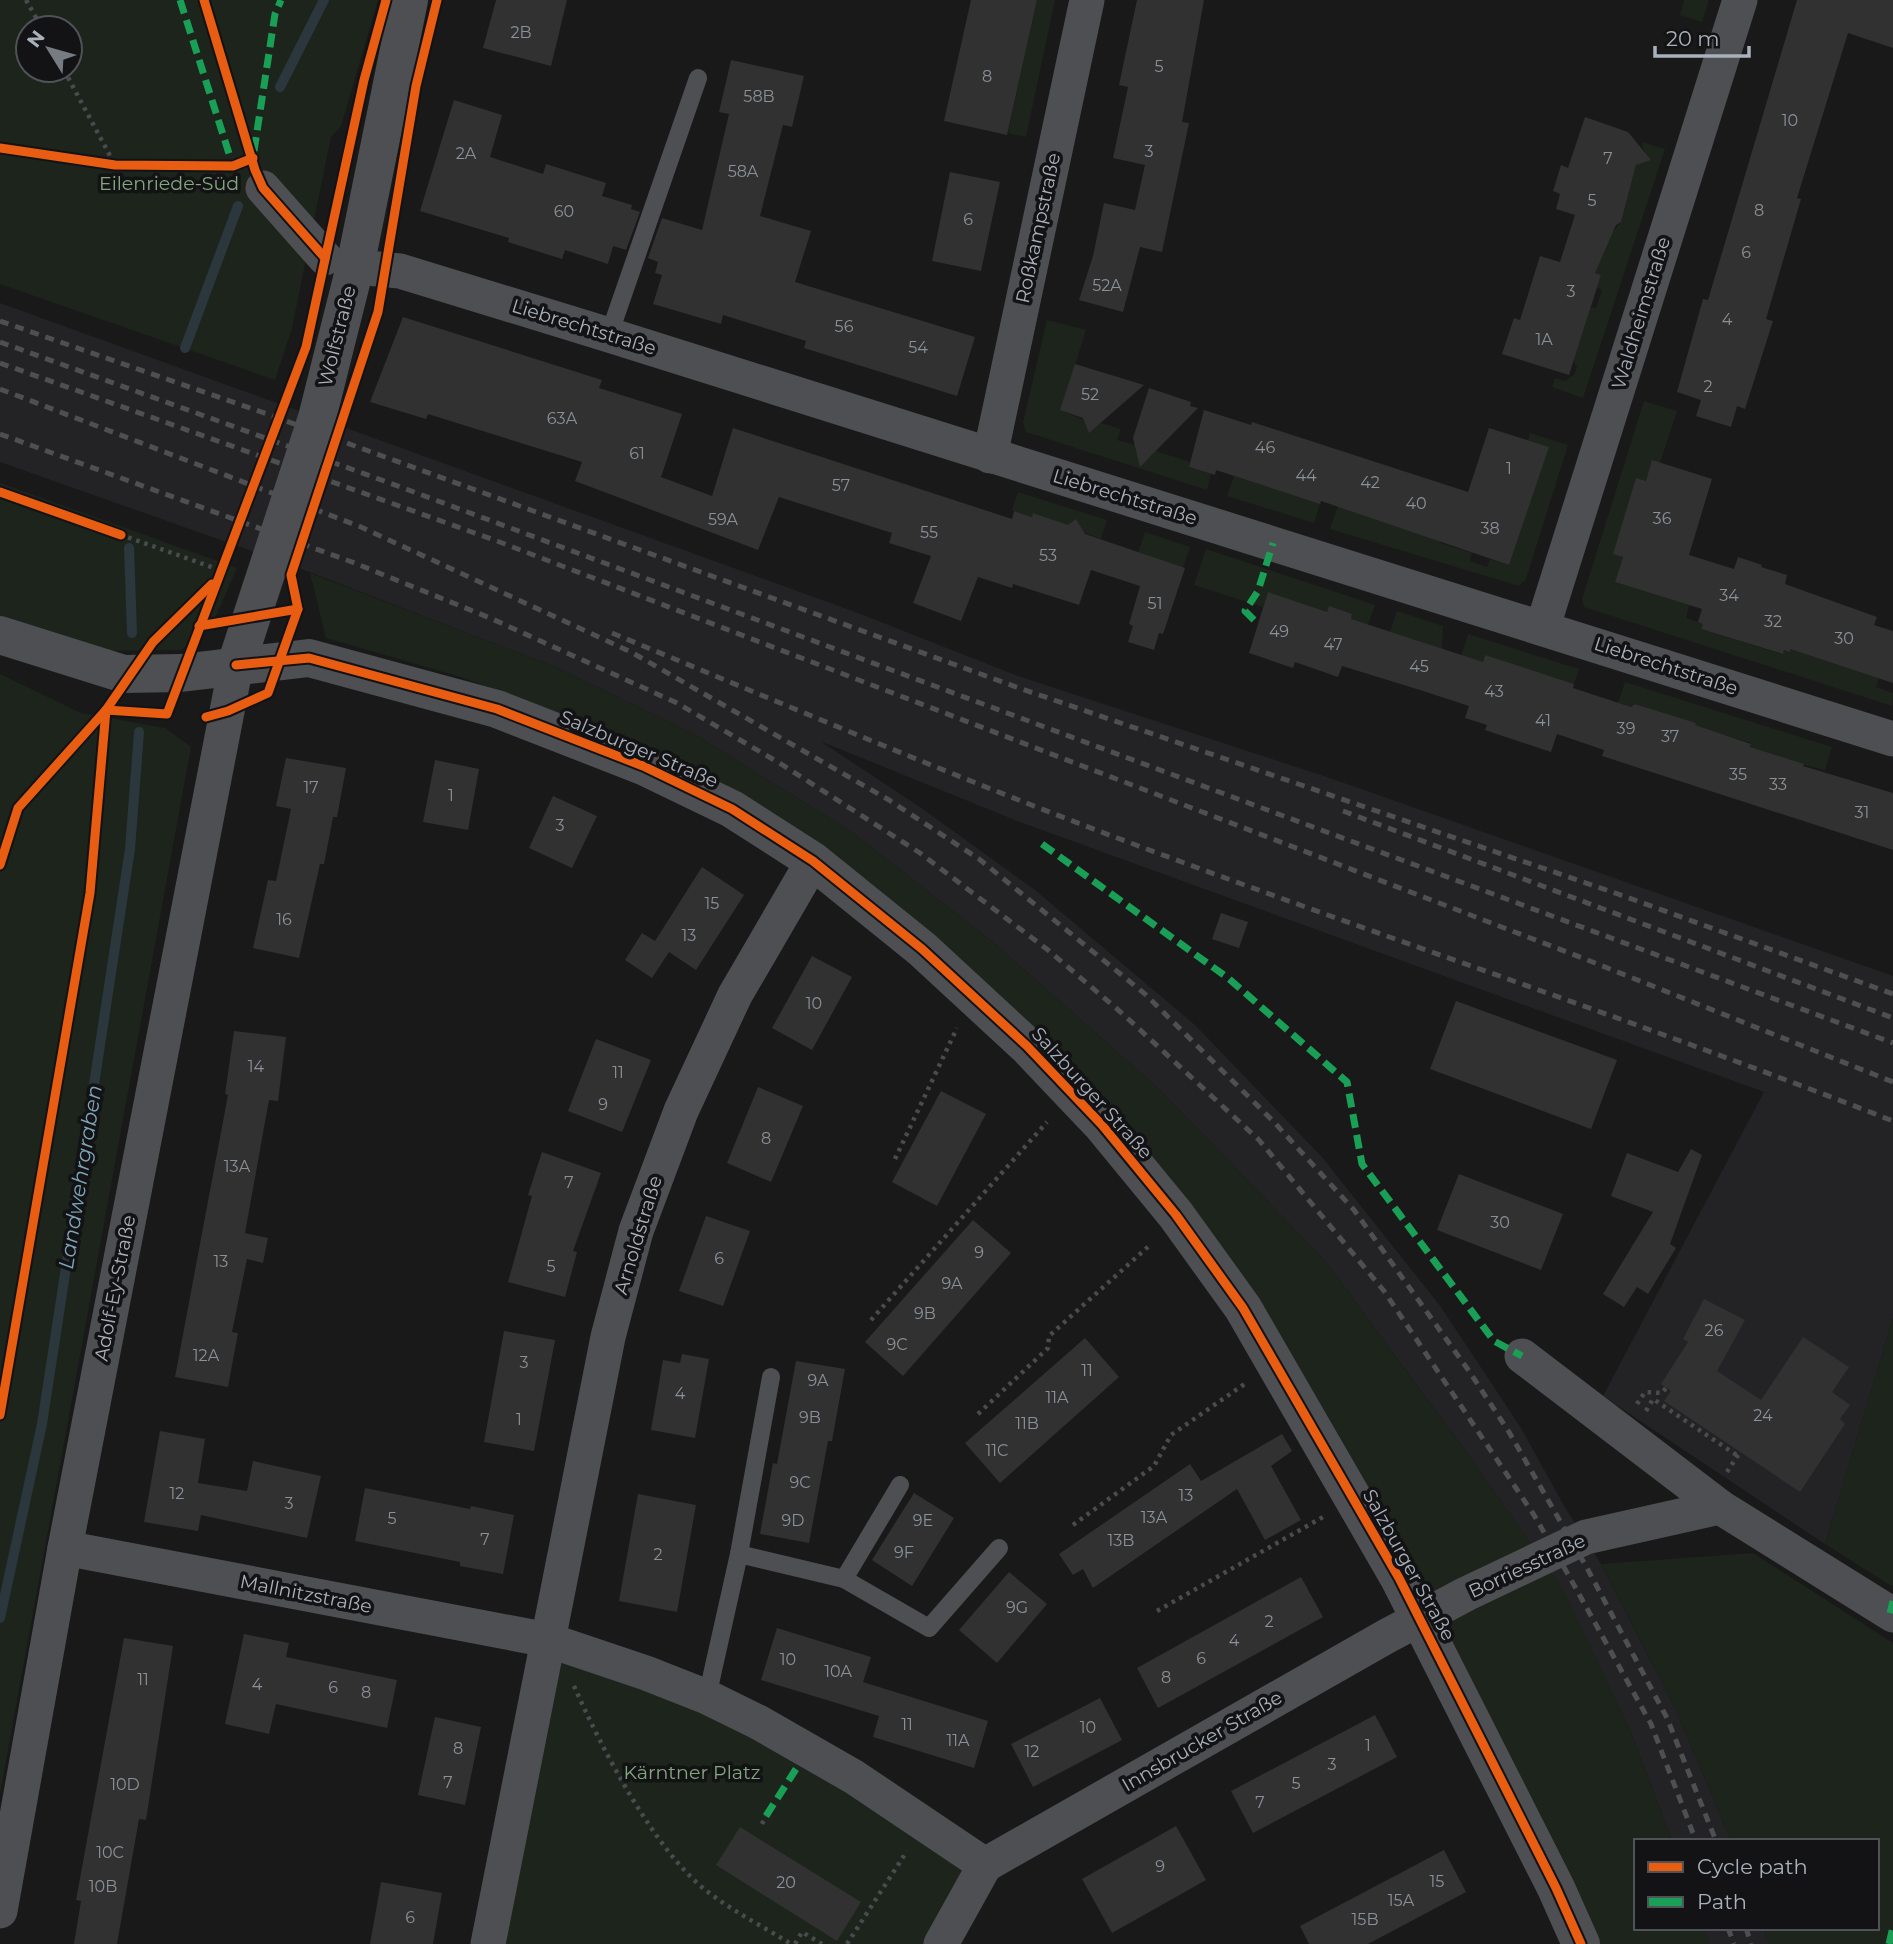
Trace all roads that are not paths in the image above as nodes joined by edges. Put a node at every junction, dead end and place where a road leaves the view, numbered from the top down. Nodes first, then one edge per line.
1 (410, 0) edge
2 (1087, 0) edge
3 (1740, 0) edge
4 (698, 78) dead end
5 (263, 188) dead end
6 (340, 263) junction
7 (609, 335) junction
8 (990, 456) junction
9 (1543, 626) junction
10 (0, 635) edge
11 (236, 666) junction
12 (1893, 738) edge
13 (813, 861) junction
14 (1522, 1356) dead end
15 (771, 1377) dead end
16 (900, 1485) dead end
17 (1720, 1507) junction
18 (65, 1548) junction
19 (999, 1548) dead end
20 (739, 1554) junction
21 (844, 1579) junction
22 (1893, 1615) edge
23 (1420, 1618) junction
24 (548, 1640) junction
25 (707, 1697) junction
26 (985, 1865) junction
27 (0, 1911) edge
28 (488, 1944) edge
29 (941, 1944) edge
30 (1581, 1944) edge

1 - 6 street, Wolfstraße
2 - 8 street, Roßkampstraße
3 - 9 street, Waldheimstraße
4 - 7 lane
5 - 6 street
6 - 7 street, Liebrechtstraße
6 - 11 street, Wolfstraße
7 - 8 street, Liebrechtstraße
8 - 9 street, Liebrechtstraße
9 - 12 street, Liebrechtstraße
10 - 11 street, Salzburger Straße
11 - 13 street, Salzburger Straße
11 - 18 street, Adolf-Ey-Straße
13 - 23 street, Salzburger Straße
13 - 24 street, Arnoldstraße
14 - 17 street
15 - 20 lane
16 - 21 lane
17 - 22 street
17 - 23 street, Borriesstraße
18 - 24 street, Mallnitzstraße
18 - 27 street, Adolf-Ey-Straße
19 - 21 lane
20 - 21 lane
20 - 25 lane
23 - 26 street, Innsbrucker Straße
23 - 30 street, Salzburger Straße
24 - 25 street
24 - 28 street
25 - 26 street
26 - 29 street

